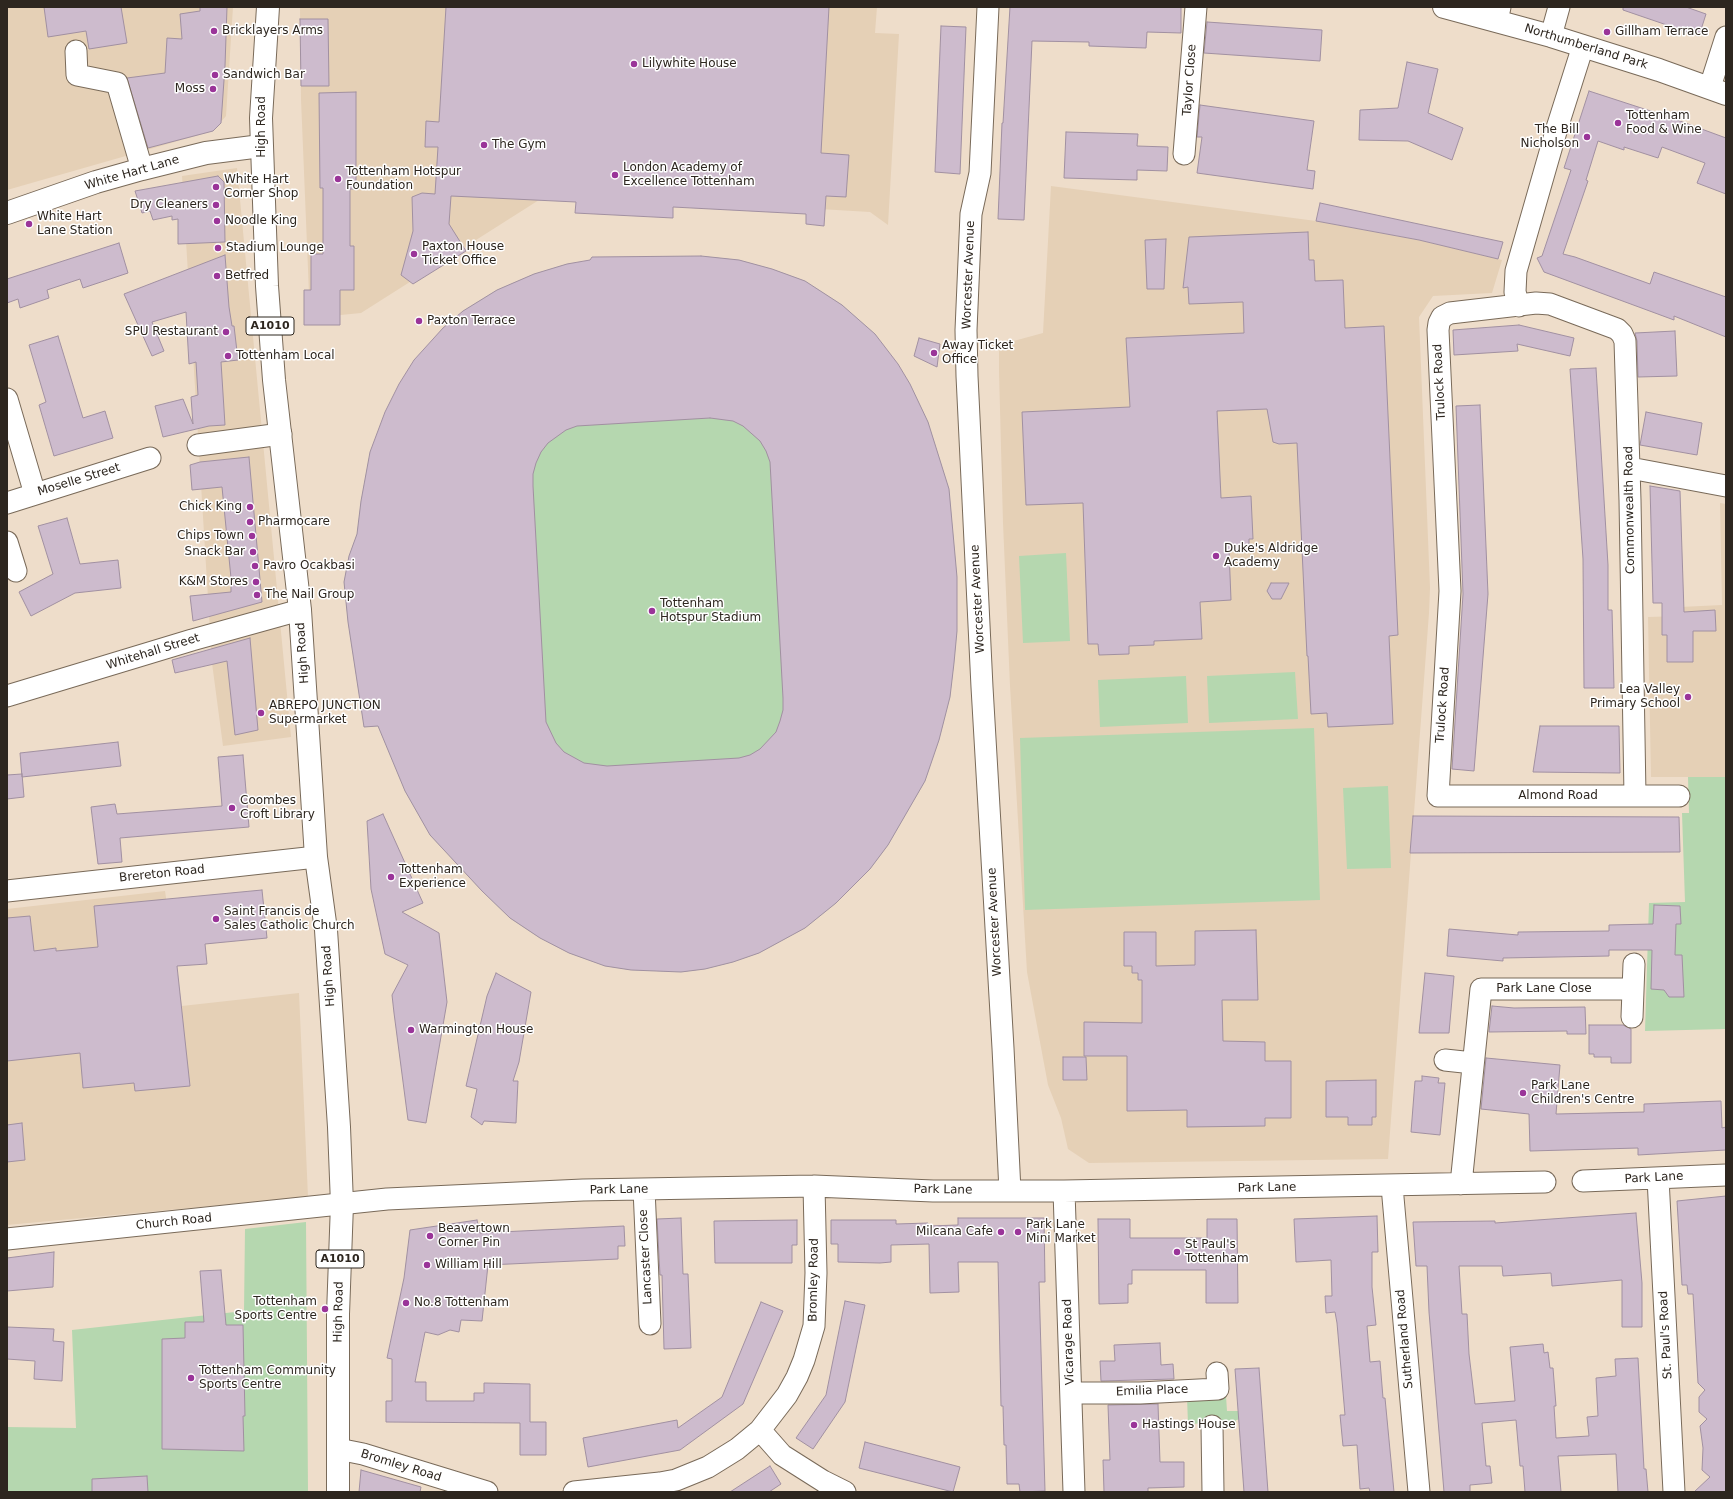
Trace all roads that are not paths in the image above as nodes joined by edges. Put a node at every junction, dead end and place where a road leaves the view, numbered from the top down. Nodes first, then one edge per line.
1 (268, 7) edge
2 (988, 7) edge
3 (1196, 7) edge
4 (1444, 7) edge
5 (1559, 7) edge
6 (1498, 14) edge
7 (1551, 36) junction
8 (1726, 37) edge
9 (1583, 46) junction
10 (76, 51) dead end
11 (1718, 91) edge
12 (261, 146) junction
13 (1184, 154) dead end
14 (142, 169) junction
15 (7, 213) edge
16 (1519, 306) junction
17 (7, 399) edge
18 (281, 434) junction
19 (198, 445) dead end
20 (150, 458) dead end
21 (1630, 468) junction
22 (1726, 486) edge
23 (35, 494) junction
24 (7, 503) edge
25 (7, 542) edge
26 (16, 571) dead end
27 (300, 610) junction
28 (7, 696) edge
29 (1438, 796) joint
30 (1635, 796) junction
31 (1679, 796) dead end
32 (316, 857) junction
33 (7, 891) edge
34 (1634, 964) dead end
35 (1633, 988) junction
36 (1632, 1017) dead end
37 (1446, 1060) dead end
38 (1473, 1063) junction
39 (1726, 1175) edge
40 (1658, 1178) junction
41 (1583, 1181) dead end
42 (1545, 1182) dead end
43 (1461, 1184) junction
44 (814, 1186) junction
45 (1392, 1186) junction
46 (644, 1189) junction
47 (1010, 1191) junction
48 (1064, 1191) junction
49 (342, 1204) junction
50 (7, 1239) edge
51 (650, 1324) dead end
52 (1217, 1373) dead end
53 (1071, 1393) junction
54 (1212, 1426) dead end
55 (760, 1430) junction
56 (338, 1449) junction
57 (338, 1492) edge
58 (486, 1492) edge
59 (574, 1492) edge
60 (845, 1492) edge
61 (1074, 1492) edge
62 (1213, 1492) edge
63 (1419, 1492) edge
64 (1674, 1492) edge

1 - 12 main road, High Road / A1010
2 - 47 street, Worcester Avenue
3 - 13 street, Taylor Close
4 - 6 main road, Northumberland Park
5 - 7 street
6 - 7 main road, Northumberland Park
7 - 9 main road, Northumberland Park
8 - 11 street
9 - 11 main road, Northumberland Park
9 - 16 street
10 - 14 street
12 - 14 main road, White Hart Lane
12 - 18 main road, High Road / A1010
14 - 15 main road, White Hart Lane
16 - 21 street, Commonwealth Road
16 - 29 street, Trulock Road
17 - 23 street
18 - 19 street
18 - 27 main road, High Road / A1010
20 - 23 street, Moselle Street
21 - 22 street
21 - 30 street, Commonwealth Road
23 - 24 street, Moselle Street
25 - 26 street
27 - 28 street, Whitehall Street
27 - 32 main road, High Road / A1010
29 - 30 street, Almond Road
30 - 31 street, Almond Road
32 - 33 street, Brereton Road
32 - 49 main road, High Road / A1010
34 - 35 street
35 - 36 street
35 - 38 street, Park Lane Close
37 - 38 street
38 - 43 street, Park Lane Close
39 - 40 street, Park Lane
40 - 41 street, Park Lane
40 - 64 street, St. Paul's Road
42 - 43 street, Park Lane
43 - 45 street, Park Lane
44 - 46 street, Park Lane
44 - 47 street, Park Lane
44 - 55 street, Bromley Road
45 - 48 street, Park Lane
45 - 63 street, Sutherland Road
46 - 49 street, Park Lane
46 - 51 street, Lancaster Close
47 - 48 street, Park Lane
48 - 53 street, Vicarage Road
49 - 50 street, Church Road
49 - 56 main road, High Road / A1010
52 - 53 street, Emilia Place
53 - 61 street, Vicarage Road
54 - 62 street
55 - 59 street, Bromley Road
55 - 60 street
56 - 57 main road, High Road / A1010
56 - 58 street, Bromley Road

